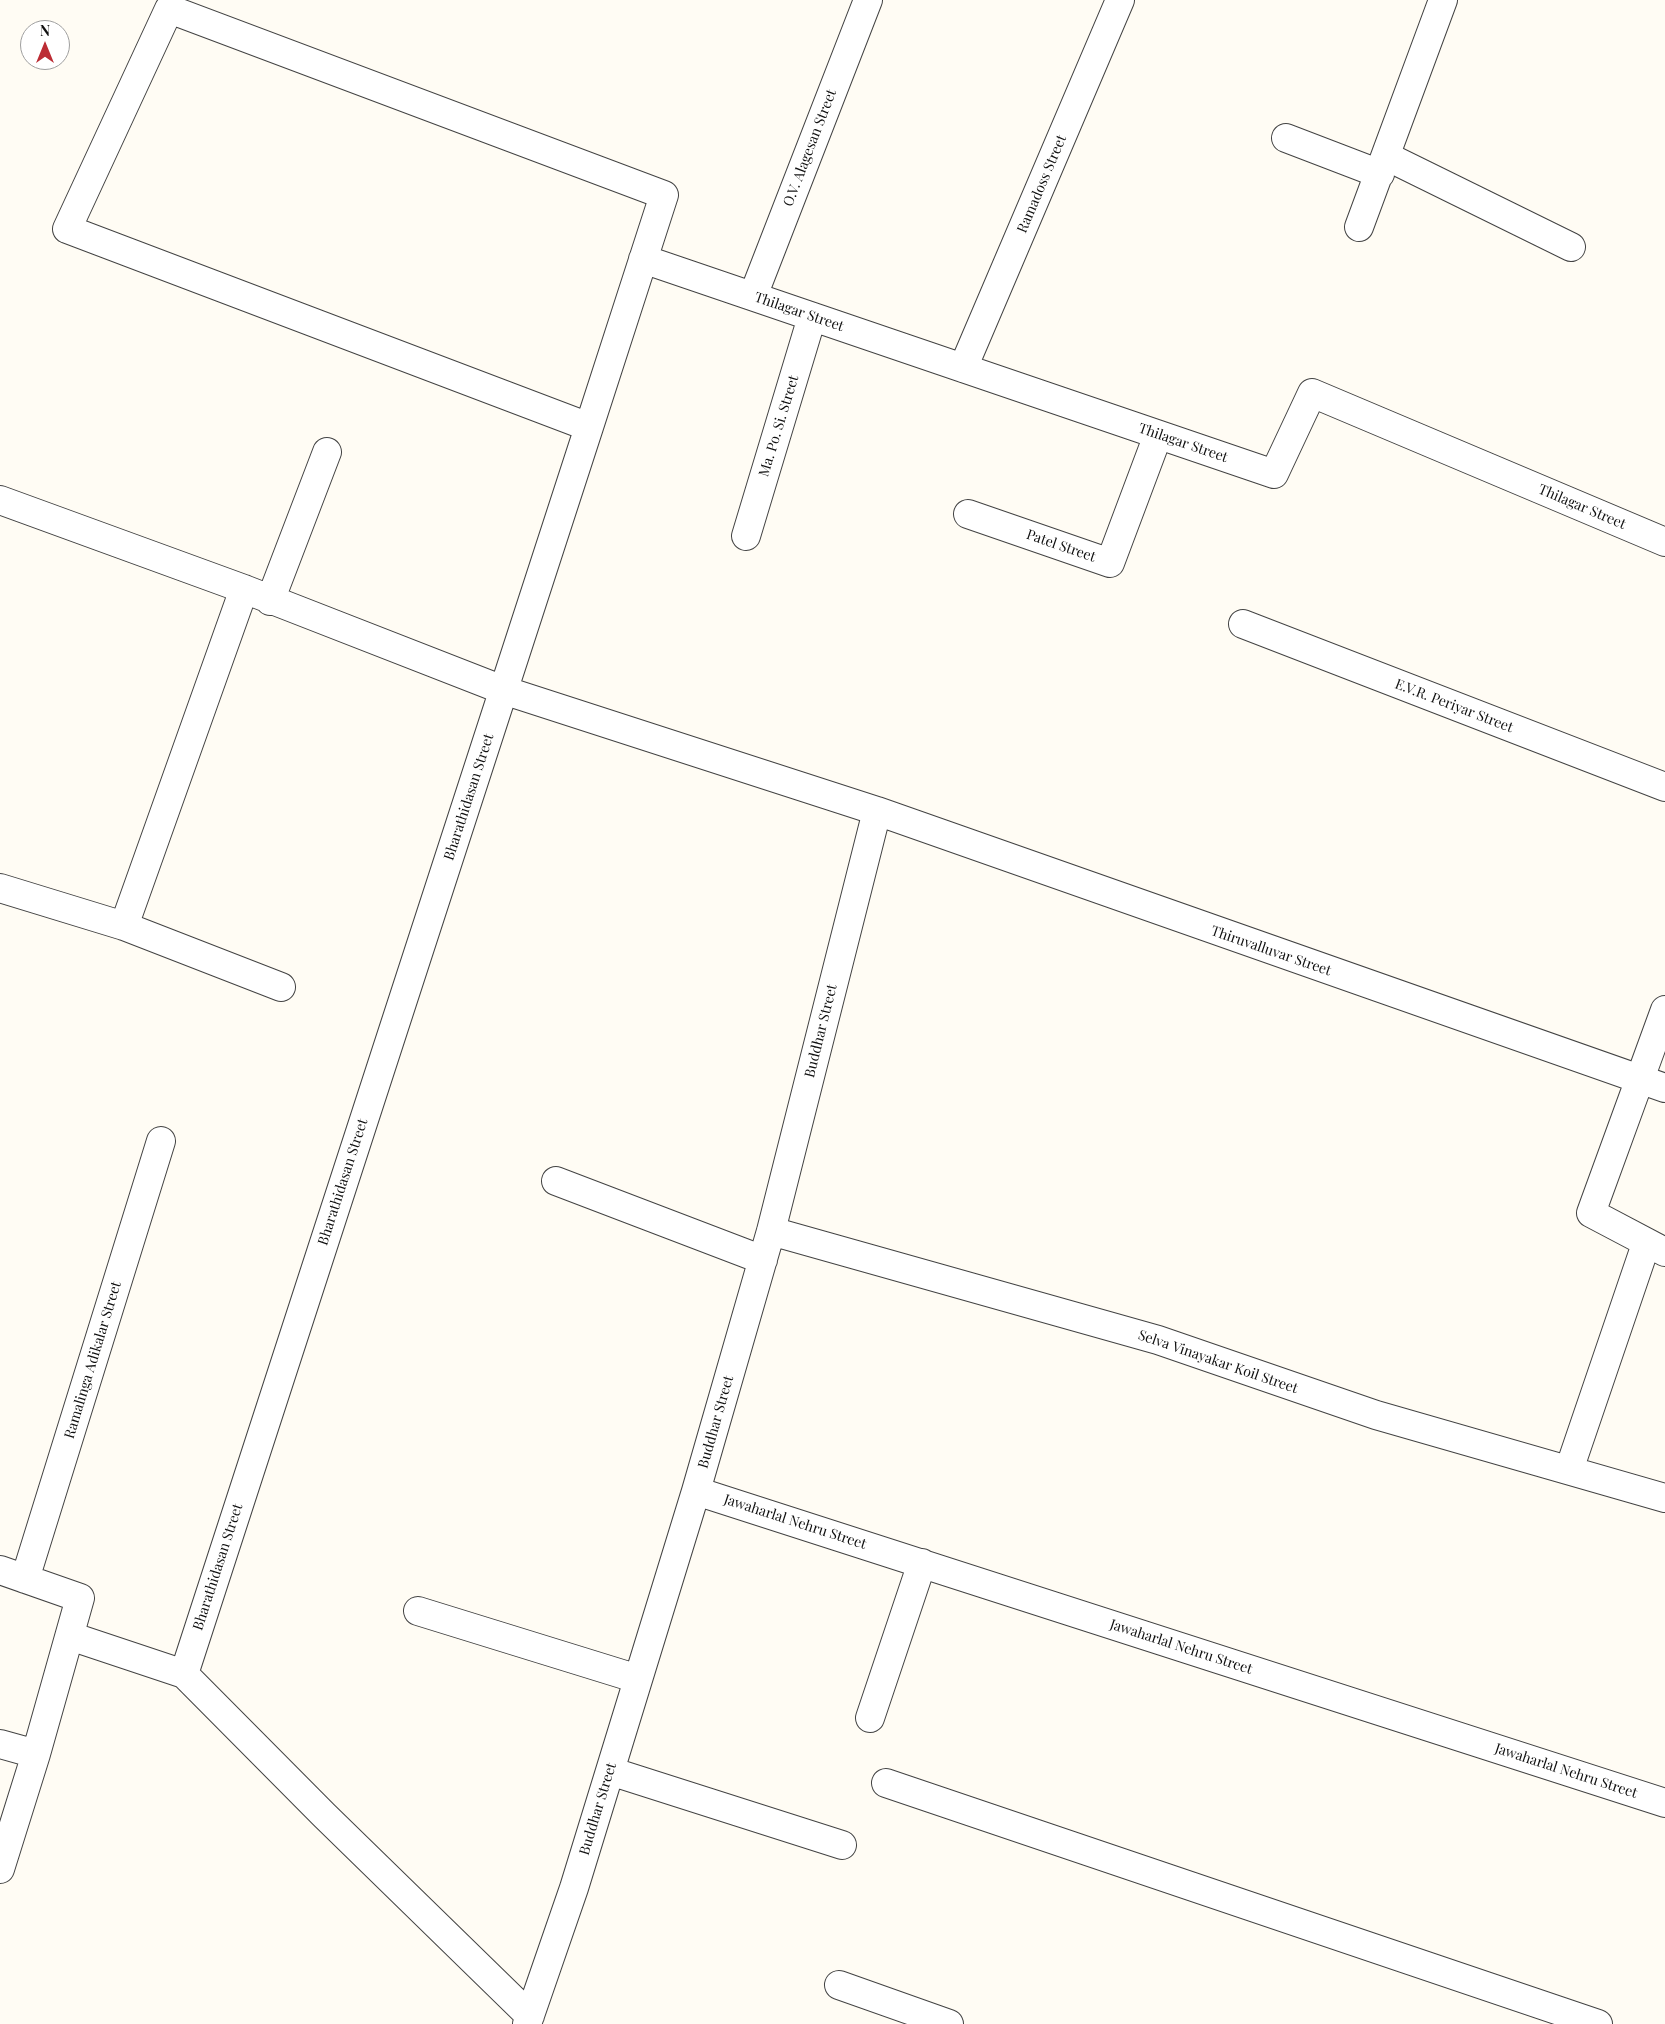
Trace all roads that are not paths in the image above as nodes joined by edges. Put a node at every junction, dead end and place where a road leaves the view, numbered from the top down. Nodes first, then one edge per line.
1 (868, 0) edge
2 (1120, 0) edge
3 (1443, 0) edge
4 (1286, 138) dead end
5 (1383, 165) junction
6 (1360, 227) dead end
7 (1571, 247) dead end
8 (643, 259) junction
9 (753, 296) junction
10 (812, 316) junction
11 (963, 368) junction
12 (589, 427) junction
13 (1158, 435) junction
14 (327, 452) dead end
15 (0, 500) edge
16 (968, 514) dead end
17 (746, 536) dead end
18 (1665, 542) edge
19 (244, 589) junction
20 (270, 601) junction
21 (1243, 624) dead end
22 (503, 690) junction
23 (1665, 787) edge
24 (877, 811) junction
25 (0, 888) edge
26 (124, 926) junction
27 (281, 987) dead end
28 (1665, 1010) edge
29 (1638, 1080) junction
30 (1665, 1088) edge
31 (161, 1141) dead end
32 (556, 1181) dead end
33 (771, 1230) junction
34 (1656, 1248) edge
35 (763, 1260) junction
36 (1569, 1470) junction
37 (696, 1491) junction
38 (1665, 1498) edge
39 (922, 1563) junction
40 (13, 1575) edge
41 (418, 1610) dead end
42 (70, 1636) junction
43 (184, 1674) junction
44 (638, 1679) junction
45 (870, 1718) dead end
46 (0, 1744) edge
47 (36, 1754) junction
48 (610, 1772) junction
49 (886, 1783) dead end
50 (1665, 1803) edge
51 (842, 1845) dead end
52 (0, 1869) edge
53 (839, 1986) dead end
54 (528, 2020) edge
55 (949, 2024) edge
56 (1598, 2024) edge

1 - 9 street, O.V. Alagesan Street
2 - 11 street, Ramadoss Street
3 - 5 street
4 - 5 street
5 - 6 street
5 - 7 street
8 - 9 street, Thilagar Street
8 - 12 street, Bharathidasan Street
8 - 12 street, Bharathidasan Street
9 - 10 street, Thilagar Street
10 - 11 street, Thilagar Street
10 - 17 street, Ma. Po. Si. Street
11 - 13 street, Thilagar Street
12 - 22 street, Bharathidasan Street
13 - 16 street, Patel Street
13 - 18 street, Thilagar Street
14 - 20 street
15 - 19 street, Thiruvalluvar Street
19 - 20 street, Thiruvalluvar Street
19 - 26 street
20 - 22 street, Thiruvalluvar Street
21 - 23 street, E.V.R. Periyar Street
22 - 24 street, Thiruvalluvar Street
22 - 43 street, Bharathidasan Street
24 - 29 street, Thiruvalluvar Street
24 - 33 street, Buddhar Street
25 - 26 street
26 - 27 street
28 - 29 street
29 - 30 street, Thiruvalluvar Street
29 - 34 street
31 - 40 street, Ramalinga Adikalar Street
32 - 35 street
33 - 35 street, Buddhar Street
33 - 36 street, Selva Vinayakar Koil Street
34 - 36 street
35 - 37 street, Buddhar Street
36 - 38 street, Selva Vinayakar Koil Street
37 - 39 street, Jawaharlal Nehru Street
37 - 44 street, Buddhar Street
39 - 45 street
39 - 50 street, Jawaharlal Nehru Street
40 - 42 street
41 - 44 street
42 - 43 street
42 - 47 street
43 - 54 street
44 - 48 street, Buddhar Street
46 - 47 street
47 - 52 street
48 - 51 street
48 - 54 street, Buddhar Street
49 - 56 street
53 - 55 street

